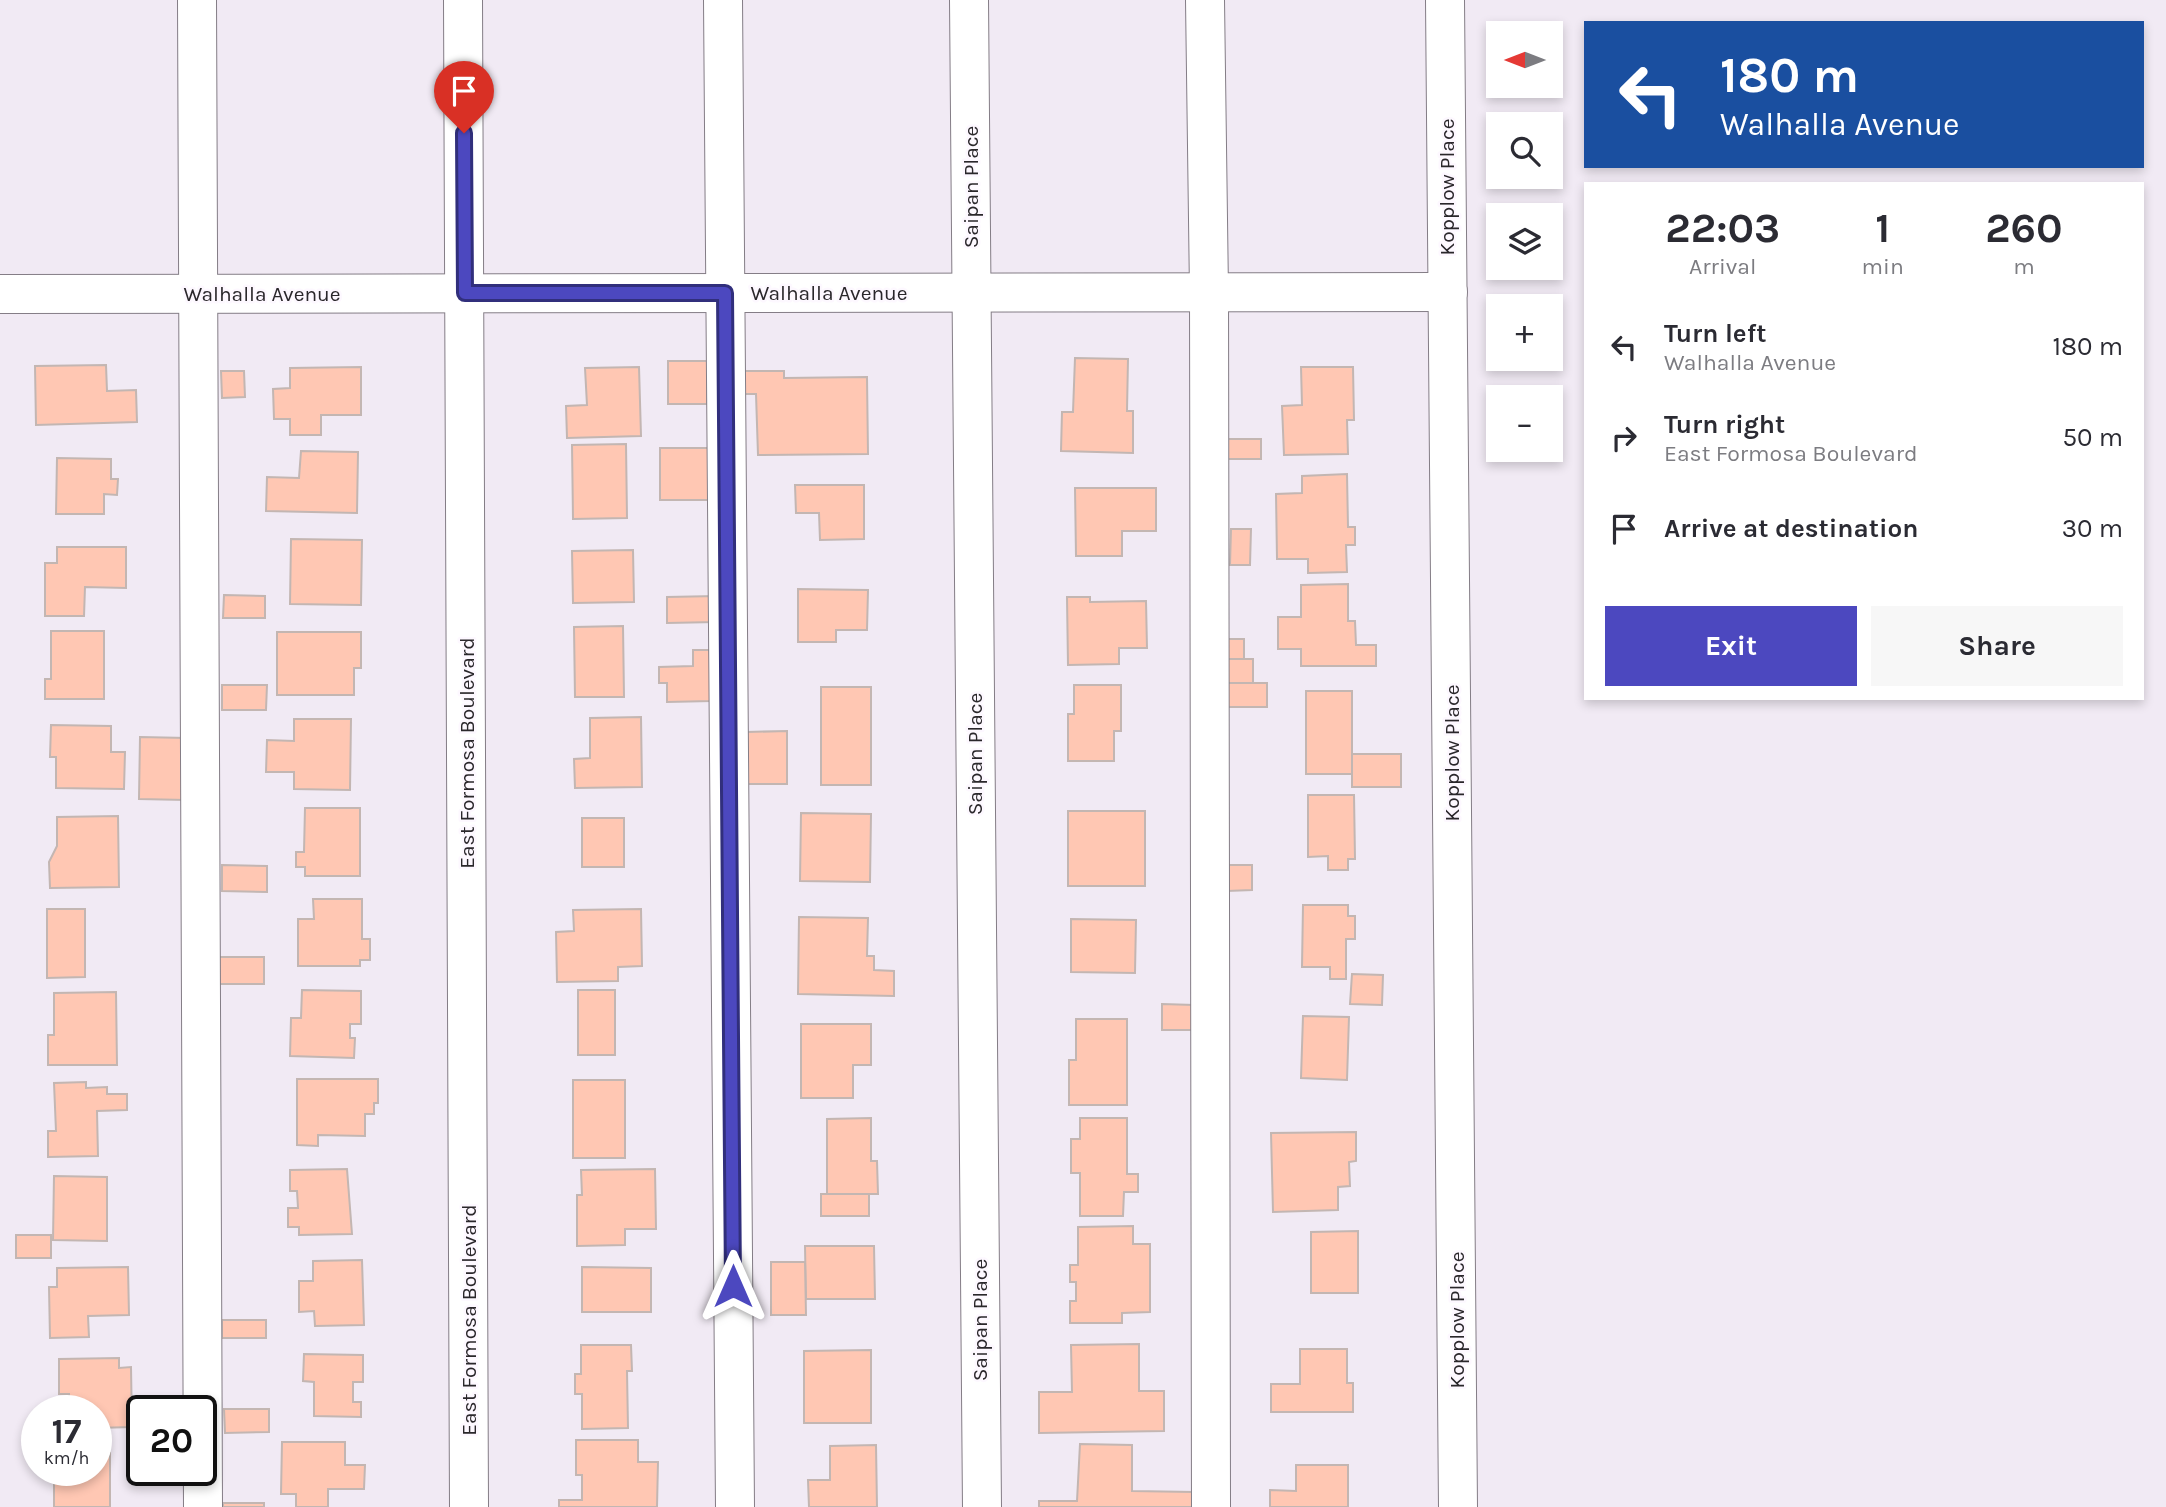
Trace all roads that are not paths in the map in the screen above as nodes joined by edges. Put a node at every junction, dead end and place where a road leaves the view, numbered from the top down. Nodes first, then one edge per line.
1 (197, 0) edge
2 (463, 0) edge
3 (723, 0) edge
4 (969, 0) edge
5 (1205, 0) edge
6 (1445, 0) edge
7 (1209, 292) junction
8 (1448, 292) junction
9 (465, 293) junction
10 (725, 293) junction
11 (971, 293) junction
12 (0, 294) edge
13 (197, 294) junction
14 (203, 1507) edge
15 (470, 1507) edge
16 (734, 1507) edge
17 (982, 1507) edge
18 (1211, 1507) edge
19 (1458, 1507) edge

1 - 13 street
2 - 9 street, East Formosa Boulevard
3 - 10 street
4 - 11 street, Saipan Place
5 - 7 street
6 - 8 street, Kopplow Place
7 - 8 street, Walhalla Avenue
7 - 11 street, Walhalla Avenue
7 - 18 street
8 - 19 street, Kopplow Place
9 - 10 street, Walhalla Avenue
9 - 13 street, Walhalla Avenue
9 - 15 street, East Formosa Boulevard
10 - 11 street, Walhalla Avenue
10 - 16 street
11 - 17 street, Saipan Place
12 - 13 street, Walhalla Avenue
13 - 14 street

